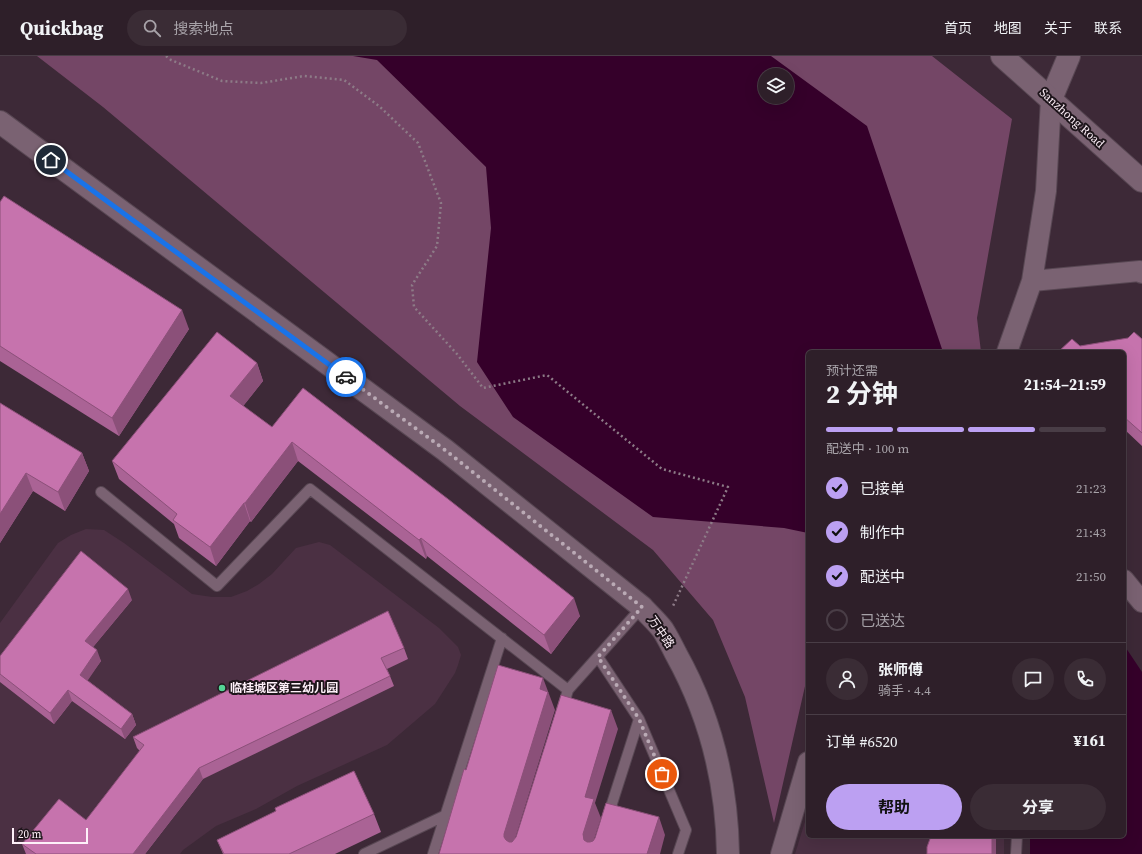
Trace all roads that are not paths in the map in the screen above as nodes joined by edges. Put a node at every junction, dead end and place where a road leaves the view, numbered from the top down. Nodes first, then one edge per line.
1 (1002, 56) edge
2 (1069, 56) edge
3 (1051, 99) junction
4 (0, 122) edge
5 (1142, 181) edge
6 (1142, 273) edge
7 (1032, 281) junction
8 (1008, 350) edge
9 (101, 492) dead end
10 (1126, 582) edge
11 (1142, 602) edge
12 (642, 607) junction
13 (502, 638) junction
14 (598, 657) junction
15 (568, 690) junction
16 (639, 719) junction
17 (559, 720) edge
18 (806, 769) edge
19 (446, 815) junction
20 (606, 824) edge
21 (1016, 838) edge
22 (364, 854) edge
23 (433, 854) edge
24 (678, 854) edge
25 (728, 854) edge
26 (781, 854) edge
27 (1016, 854) edge

1 - 3 street, Sanzhong Road
2 - 3 street
3 - 5 street, Sanzhong Road
3 - 7 street
4 - 12 street, 万中路
6 - 7 street
7 - 8 street
9 - 13 lane
10 - 11 street
12 - 14 lane
12 - 25 street, 万中路
13 - 15 lane
13 - 19 lane
14 - 15 lane
14 - 16 lane
15 - 17 lane
16 - 20 lane
16 - 24 lane
18 - 26 street
19 - 22 lane
19 - 23 lane
21 - 27 lane

